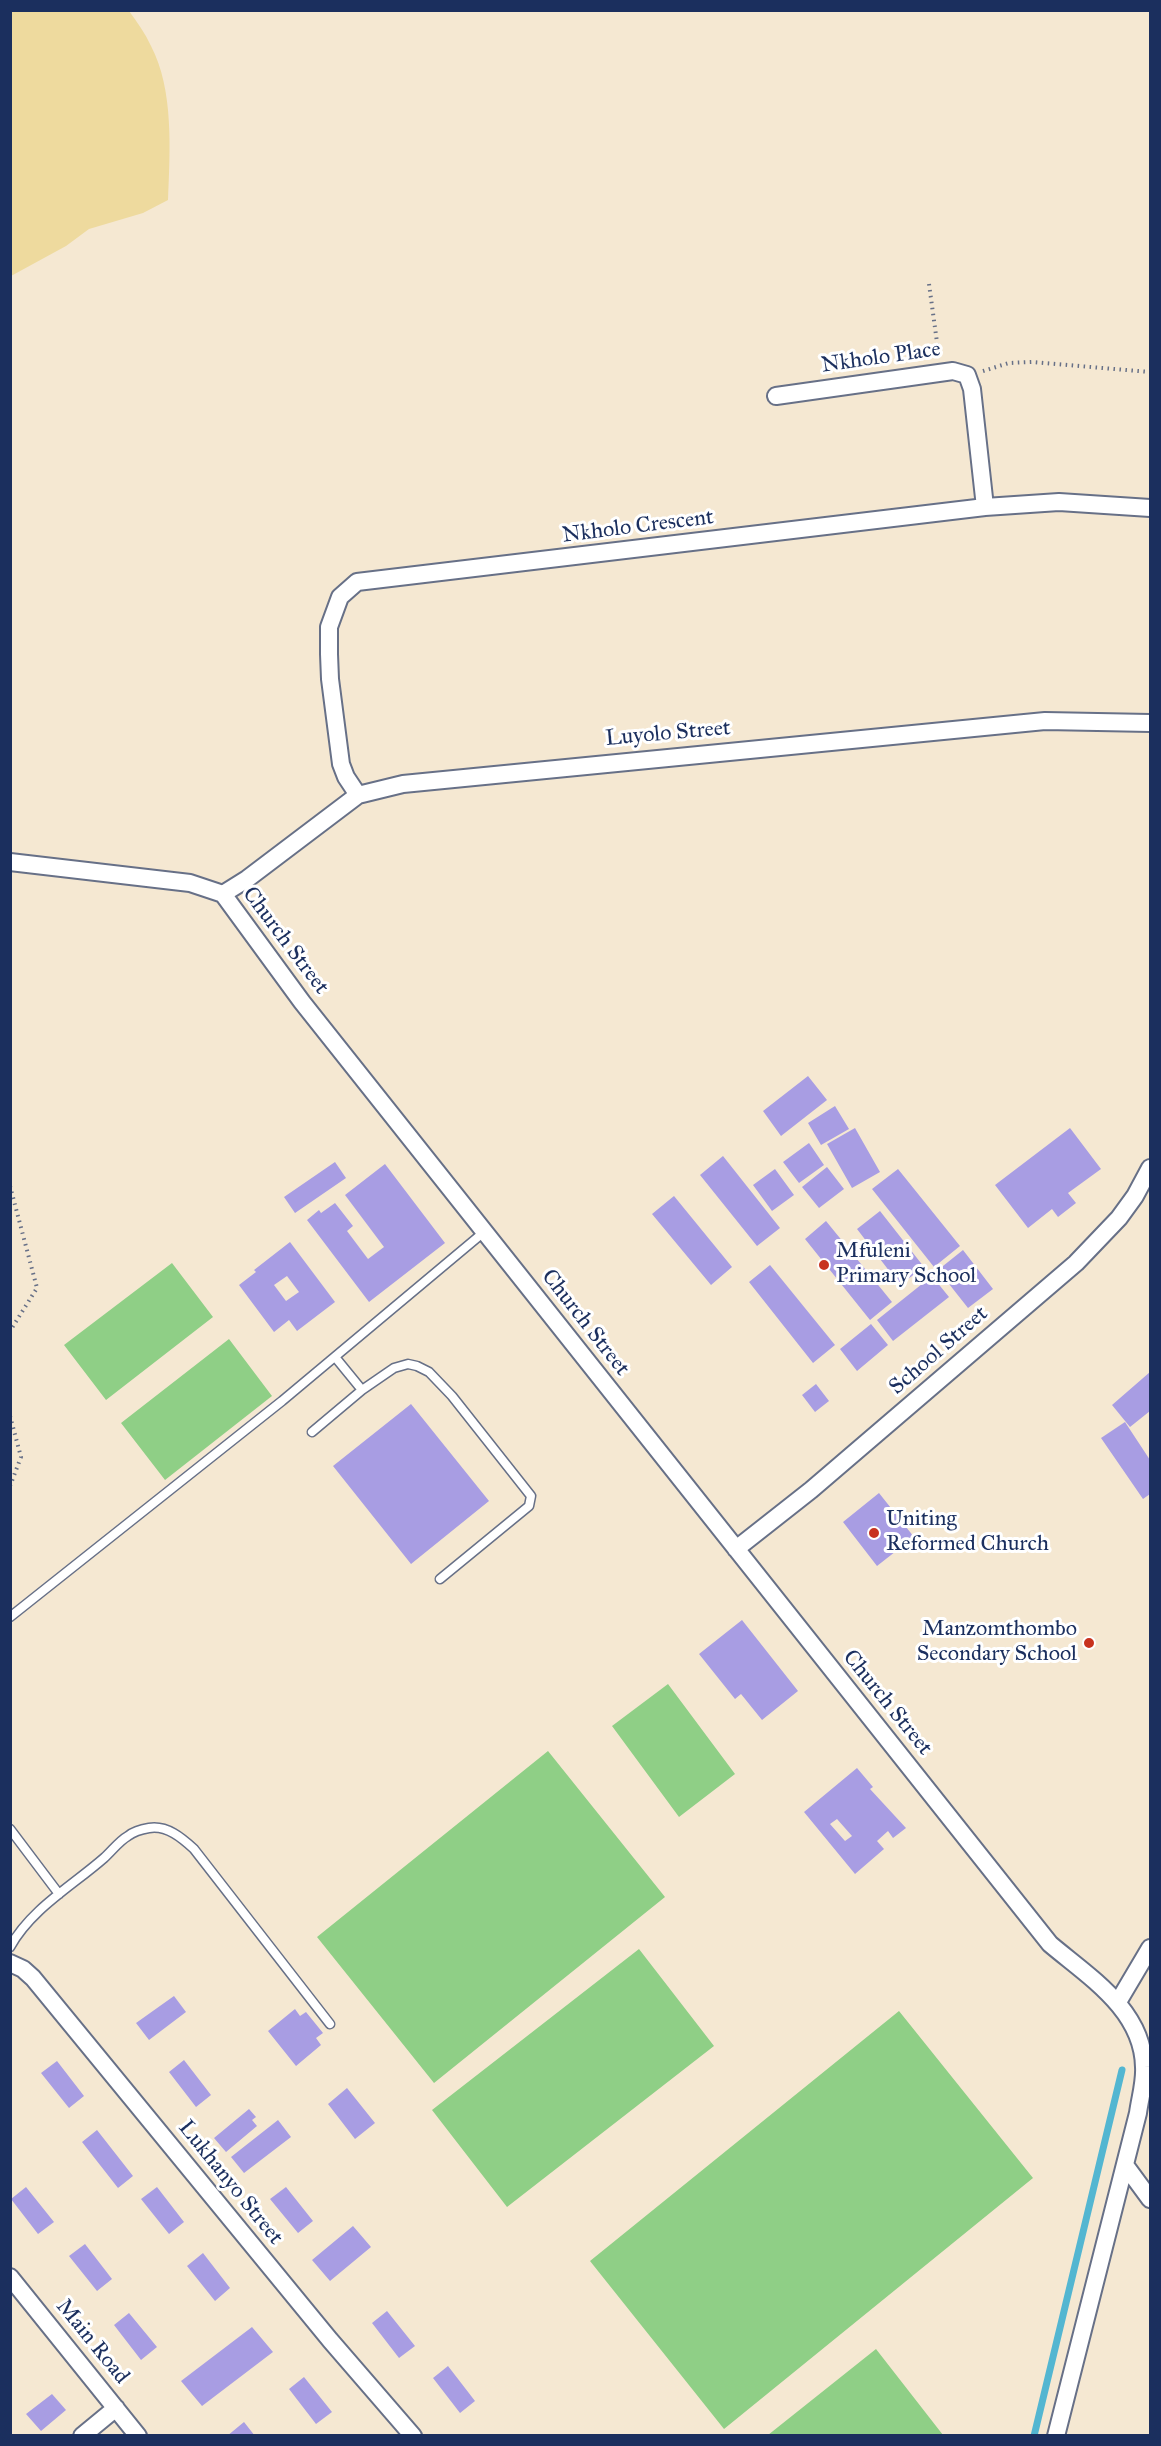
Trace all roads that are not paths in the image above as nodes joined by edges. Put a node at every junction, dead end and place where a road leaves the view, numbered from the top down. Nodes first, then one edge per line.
1 (776, 396) dead end
2 (985, 507) junction
3 (1150, 508) edge
4 (1150, 723) edge
5 (358, 795) junction
6 (10, 862) edge
7 (223, 894) junction
8 (1150, 1168) edge
9 (484, 1232) junction
10 (335, 1356) junction
11 (362, 1390) junction
12 (312, 1432) dead end
13 (736, 1549) junction
14 (440, 1579) dead end
15 (10, 1617) edge
16 (10, 1829) edge
17 (59, 1894) junction
18 (10, 1947) edge
19 (1150, 1948) edge
20 (10, 1963) edge
21 (1118, 2002) junction
22 (330, 2024) dead end
23 (1125, 2165) junction
24 (1150, 2199) edge
25 (10, 2277) edge
26 (116, 2408) junction
27 (82, 2436) edge
28 (138, 2436) edge
29 (413, 2436) edge
30 (1056, 2436) edge

1 - 2 street, Nkholo Place
2 - 3 street, Nkholo Crescent
2 - 5 street, Nkholo Crescent
4 - 5 street, Luyolo Street
5 - 7 street, Luyolo Street
6 - 7 street, Church Street
7 - 9 street, Church Street
8 - 13 street, School Street
9 - 10 lane
9 - 13 street, Church Street
10 - 11 lane
10 - 15 lane
11 - 12 lane
11 - 14 lane
13 - 21 street, Church Street
16 - 17 lane
17 - 18 lane
17 - 22 lane
19 - 21 street
20 - 29 street, Lukhanyo Street
21 - 23 street, Church Street
23 - 24 street
23 - 30 street, Church Street
25 - 26 street, Main Road
26 - 27 street
26 - 28 street, Main Road

